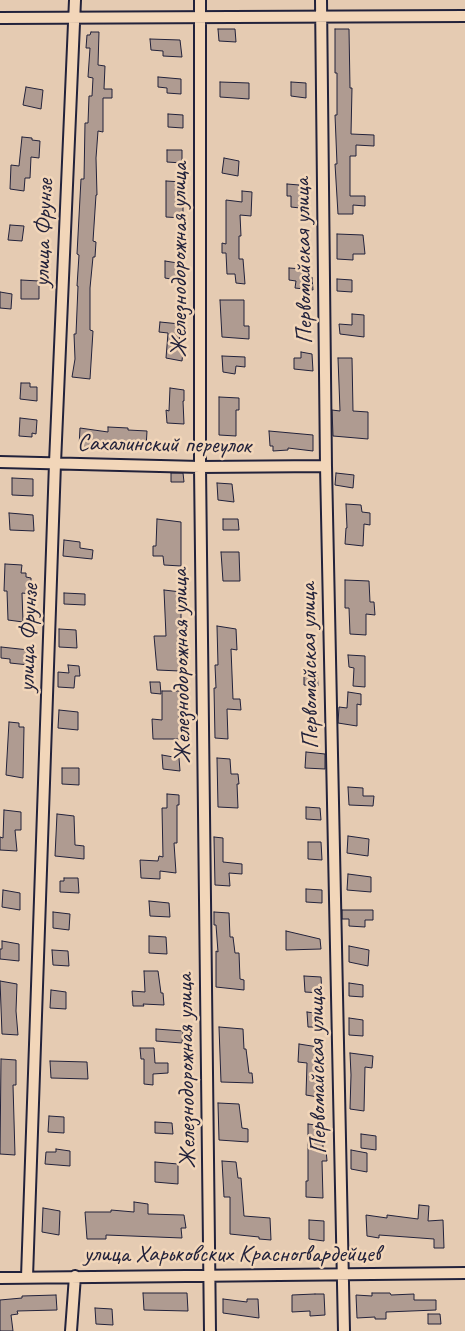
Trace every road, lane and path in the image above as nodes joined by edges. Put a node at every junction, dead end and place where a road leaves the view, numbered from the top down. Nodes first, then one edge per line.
1 (74, 0) edge
2 (200, 0) edge
3 (321, 0) edge
4 (465, 16) edge
5 (0, 18) edge
6 (73, 18) junction
7 (200, 18) junction
8 (321, 18) junction
9 (0, 462) edge
10 (55, 463) junction
11 (326, 466) junction
12 (200, 467) junction
13 (465, 1273) edge
14 (209, 1274) junction
15 (342, 1274) junction
16 (75, 1276) junction
17 (27, 1277) junction
18 (0, 1278) edge
19 (71, 1331) edge
20 (210, 1331) edge
21 (344, 1331) edge

1 - 6 street, улица Фрунзе
2 - 7 street, Железнодорожная улица
3 - 8 street, Первомайская улица
4 - 8 street
5 - 6 street
6 - 7 street
6 - 10 street, улица Фрунзе
7 - 8 street
7 - 12 street, Железнодорожная улица
8 - 11 street, Первомайская улица
9 - 10 street, Сахалинский переулок
10 - 12 street, Сахалинский переулок
10 - 17 street, улица Фрунзе
11 - 12 street, Сахалинский переулок
11 - 15 street, Первомайская улица
12 - 14 street, Железнодорожная улица
13 - 15 street, улица Харьковских Красногвардейцев
14 - 15 street, улица Харьковских Красногвардейцев
14 - 16 street, улица Харьковских Красногвардейцев
14 - 20 street, Железнодорожная улица
15 - 21 street, Первомайская улица
16 - 17 street, улица Харьковских Красногвардейцев
16 - 19 street
17 - 18 street, улица Харьковских Красногвардейцев

